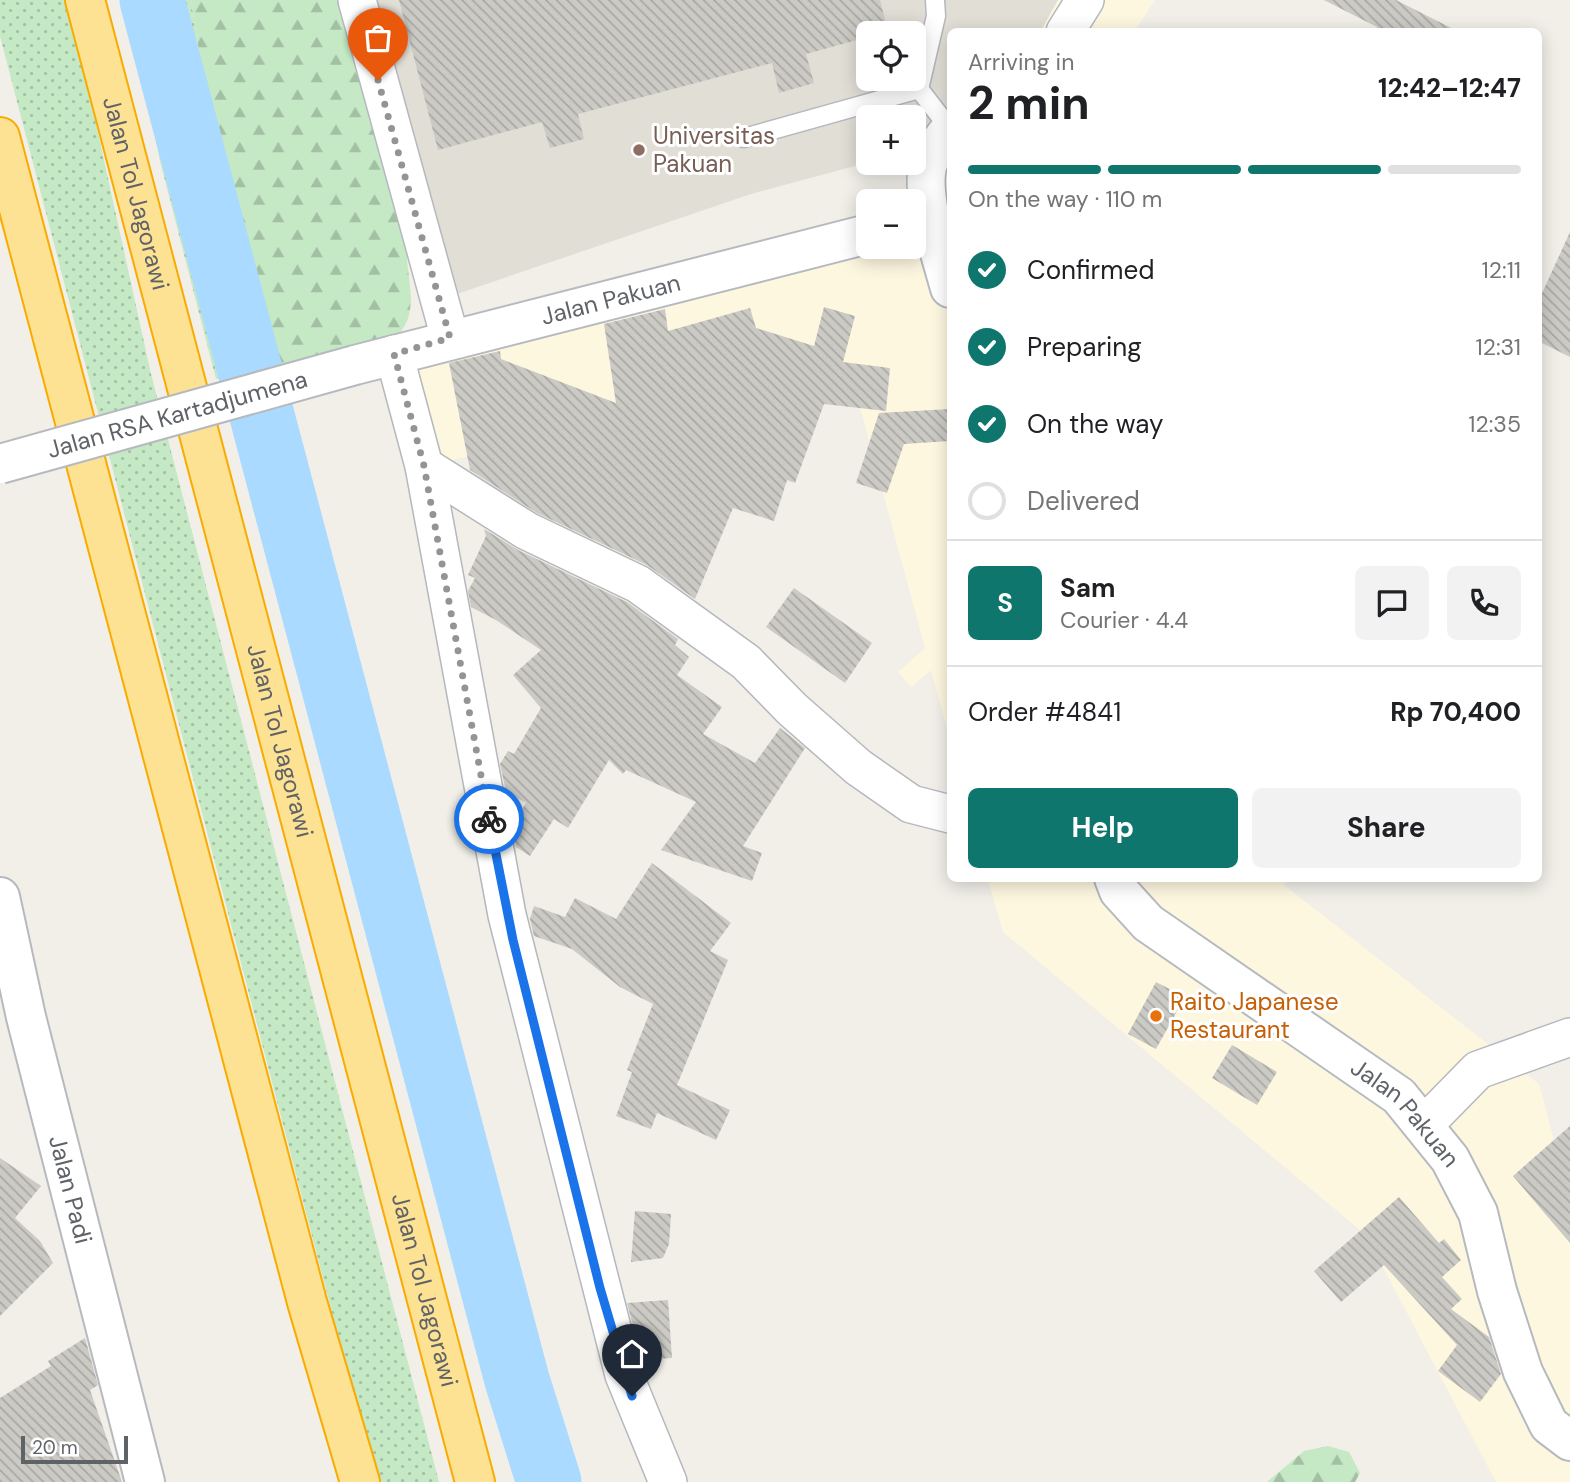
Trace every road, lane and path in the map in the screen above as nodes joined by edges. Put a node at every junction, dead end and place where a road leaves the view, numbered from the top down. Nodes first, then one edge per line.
1 (85, 0) edge
2 (357, 0) edge
3 (935, 0) edge
4 (1085, 0) edge
5 (1068, 28) edge
6 (926, 59) edge
7 (912, 91) edge
8 (921, 91) edge
9 (947, 125) edge
10 (947, 133) edge
11 (0, 138) edge
12 (744, 138) dead end
13 (923, 189) edge
14 (926, 230) edge
15 (856, 237) edge
16 (947, 281) edge
17 (450, 338) junction
18 (394, 354) junction
19 (355, 365) joint
20 (0, 464) edge
21 (424, 466) junction
22 (947, 813) edge
23 (1116, 882) edge
24 (0, 897) edge
25 (1570, 1037) edge
26 (1425, 1124) junction
27 (1570, 1441) edge
28 (145, 1482) edge
29 (360, 1482) edge
30 (475, 1482) edge
31 (668, 1482) edge

1 - 30 highway, Jalan Tol Jagorawi
2 - 17 street
3 - 6 lane
4 - 5 street
7 - 12 lane
8 - 9 lane
10 - 13 street
11 - 29 highway
14 - 16 street
15 - 17 street, Jalan Pakuan
17 - 18 street, Jalan Pakuan
18 - 19 street, Jalan Pakuan
18 - 21 street
19 - 20 street, Jalan RSA Kartadjumena, bridge
21 - 22 street
21 - 31 street
23 - 26 street, Jalan Pakuan
24 - 28 street, Jalan Padi
25 - 26 street
26 - 27 street, Jalan Pakuan

